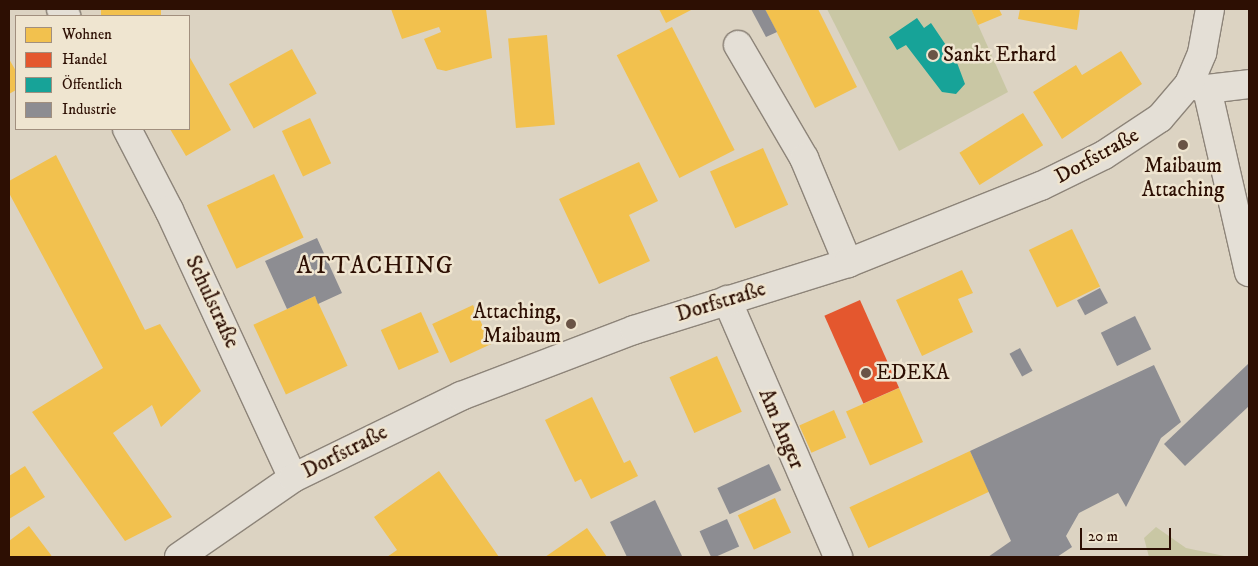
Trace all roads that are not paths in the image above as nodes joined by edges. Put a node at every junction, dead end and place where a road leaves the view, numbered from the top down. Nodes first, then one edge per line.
1 (1210, 9) edge
2 (738, 45) dead end
3 (1249, 84) edge
4 (1198, 86) junction
5 (128, 130) edge
6 (848, 264) junction
7 (1249, 272) edge
8 (727, 300) junction
9 (293, 478) junction
10 (179, 557) edge
11 (838, 557) edge

1 - 4 street, Dorfstraße
2 - 6 street
3 - 4 street
4 - 6 street, Dorfstraße
4 - 7 street
5 - 9 street, Schulstraße
6 - 8 street, Dorfstraße
8 - 9 street, Dorfstraße
8 - 11 street, Am Anger
9 - 10 street, Dorfstraße

